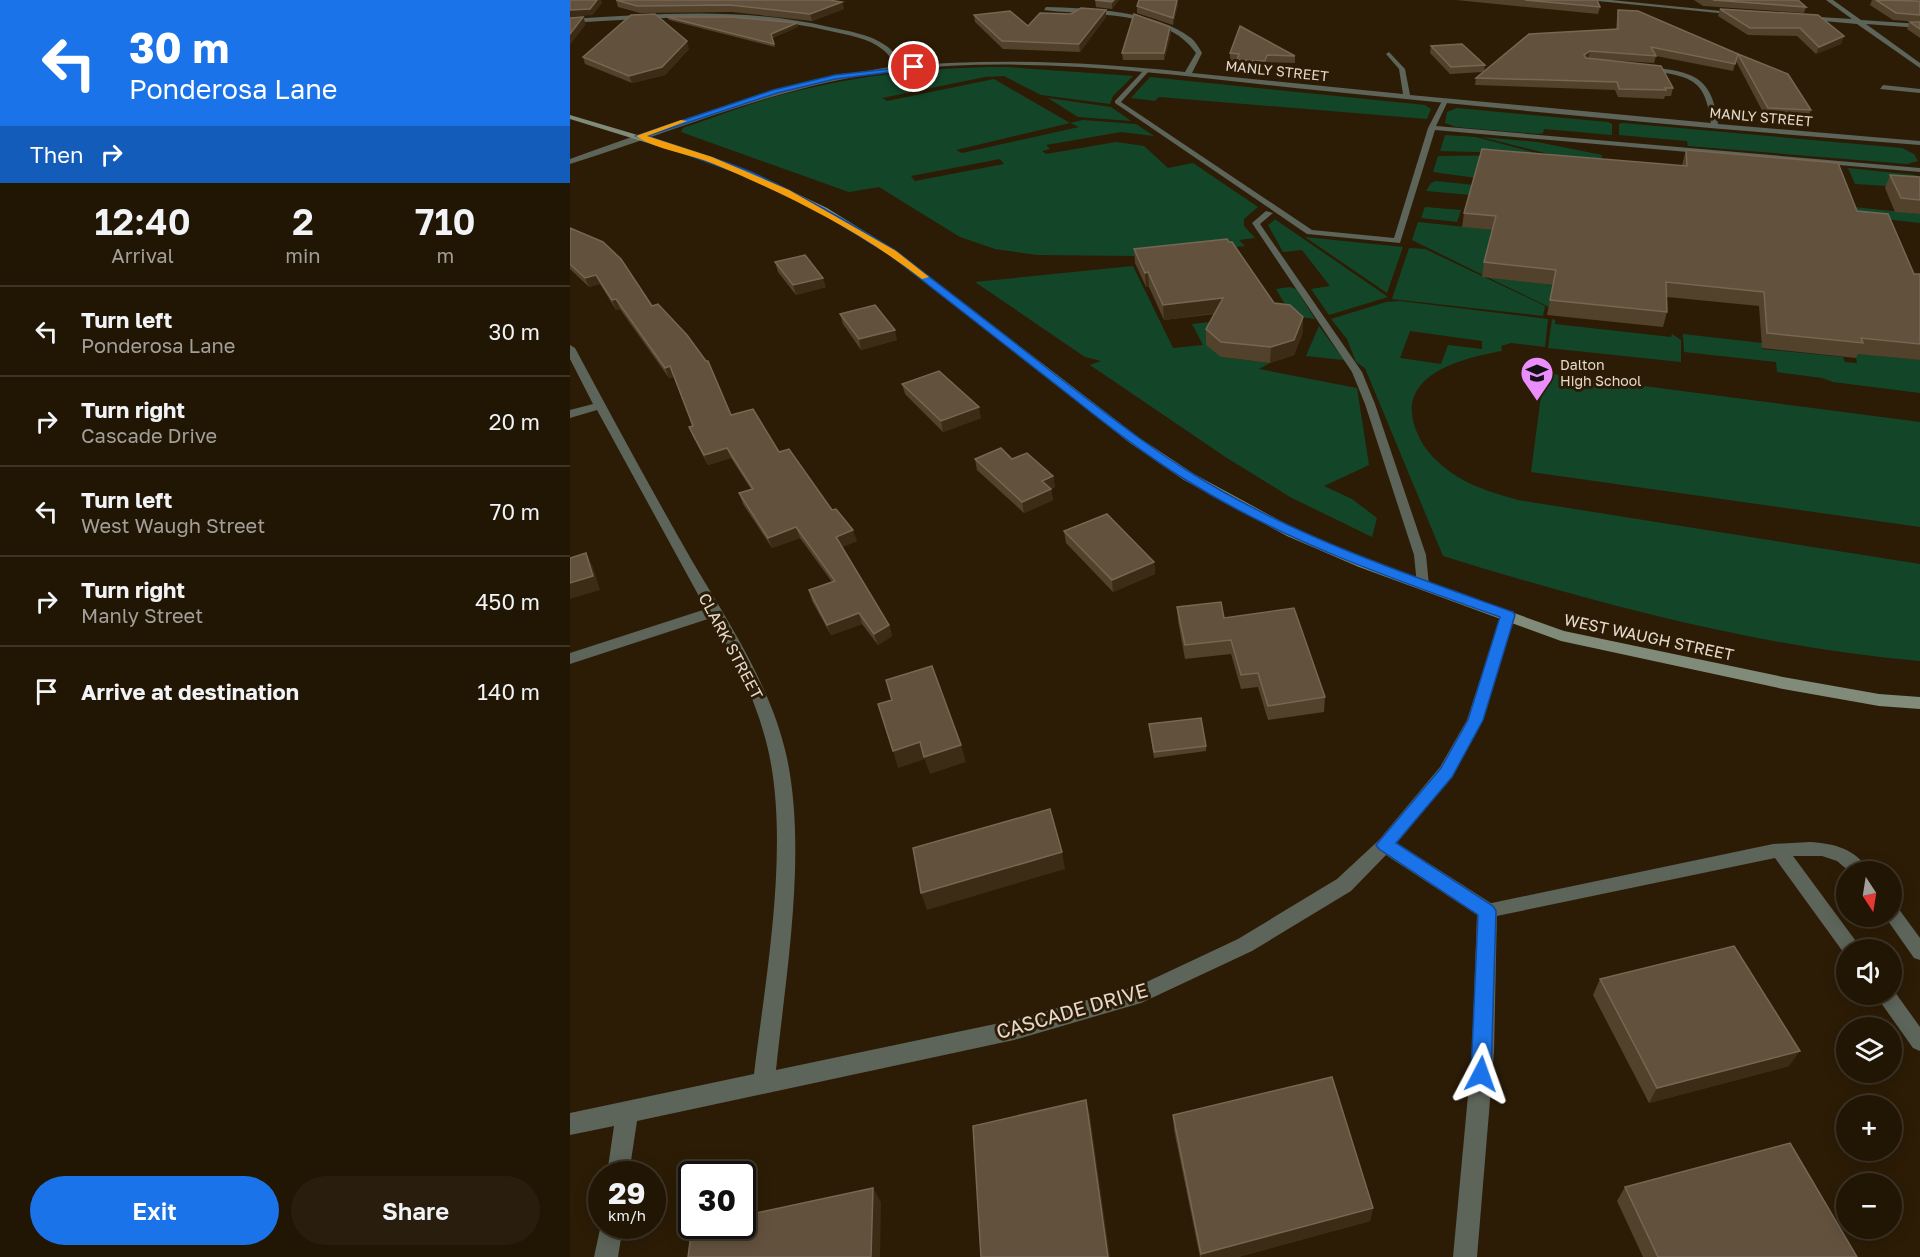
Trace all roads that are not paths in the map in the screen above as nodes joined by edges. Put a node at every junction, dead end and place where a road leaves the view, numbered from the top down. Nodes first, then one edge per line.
1 (1591, 0) edge
2 (1646, 0) edge
3 (1829, 0) edge
4 (1653, 7) junction
5 (1046, 9) dead end
6 (1746, 14) edge
7 (1792, 17) edge
8 (570, 21) edge
9 (1862, 22) junction
10 (1920, 26) edge
11 (1389, 54) dead end
12 (1920, 66) edge
13 (901, 68) junction
14 (1641, 68) edge
15 (1146, 71) junction
16 (1187, 75) junction
17 (1883, 87) dead end
18 (1920, 91) edge
19 (1407, 97) junction
20 (1445, 100) junction
21 (570, 117) edge
22 (1715, 127) junction
23 (1432, 128) junction
24 (640, 136) junction
25 (1920, 143) edge
26 (570, 162) edge
27 (1920, 170) edge
28 (1269, 213) dead end
29 (570, 348) edge
30 (600, 406) junction
31 (570, 414) edge
32 (1423, 585) junction
33 (714, 612) junction
34 (1508, 615) junction
35 (570, 659) edge
36 (1920, 703) edge
37 (1385, 845) junction
38 (1779, 850) junction
39 (1851, 861) edge
40 (1487, 911) junction
41 (1902, 927) edge
42 (1844, 939) edge
43 (1920, 952) edge
44 (1893, 1005) edge
45 (1920, 1042) edge
46 (764, 1082) junction
47 (627, 1111) junction
48 (570, 1124) edge
49 (620, 1161) edge
50 (609, 1239) edge
51 (606, 1257) edge
52 (1465, 1257) edge

1 - 4 street
2 - 4 street
3 - 9 street
4 - 6 street
5 - 16 street
7 - 9 street
8 - 13 street
9 - 10 street
9 - 12 street
11 - 19 street
13 - 15 street, MANLY STREET
13 - 24 street, MANLY STREET
14 - 22 street
15 - 16 street, MANLY STREET
15 - 23 lane
16 - 19 street, MANLY STREET
17 - 18 street
19 - 20 street, MANLY STREET
20 - 22 street, MANLY STREET
20 - 23 lane
21 - 24 street, WEST WAUGH STREET
22 - 25 street, MANLY STREET
23 - 27 lane
24 - 26 street, MANLY STREET
24 - 32 street, WEST WAUGH STREET
28 - 32 lane
29 - 30 street, CLARK STREET
30 - 31 street
30 - 33 street, CLARK STREET
32 - 34 street, WEST WAUGH STREET
33 - 35 street
33 - 46 street, CLARK STREET
34 - 36 street, WEST WAUGH STREET
34 - 37 street, CASCADE DRIVE
37 - 40 street
37 - 46 street, CASCADE DRIVE
38 - 39 lane
38 - 40 lane
38 - 42 lane
40 - 52 street
41 - 43 lane
44 - 45 lane
46 - 47 street, CASCADE DRIVE
47 - 48 street, CASCADE DRIVE
47 - 49 street
50 - 51 street

